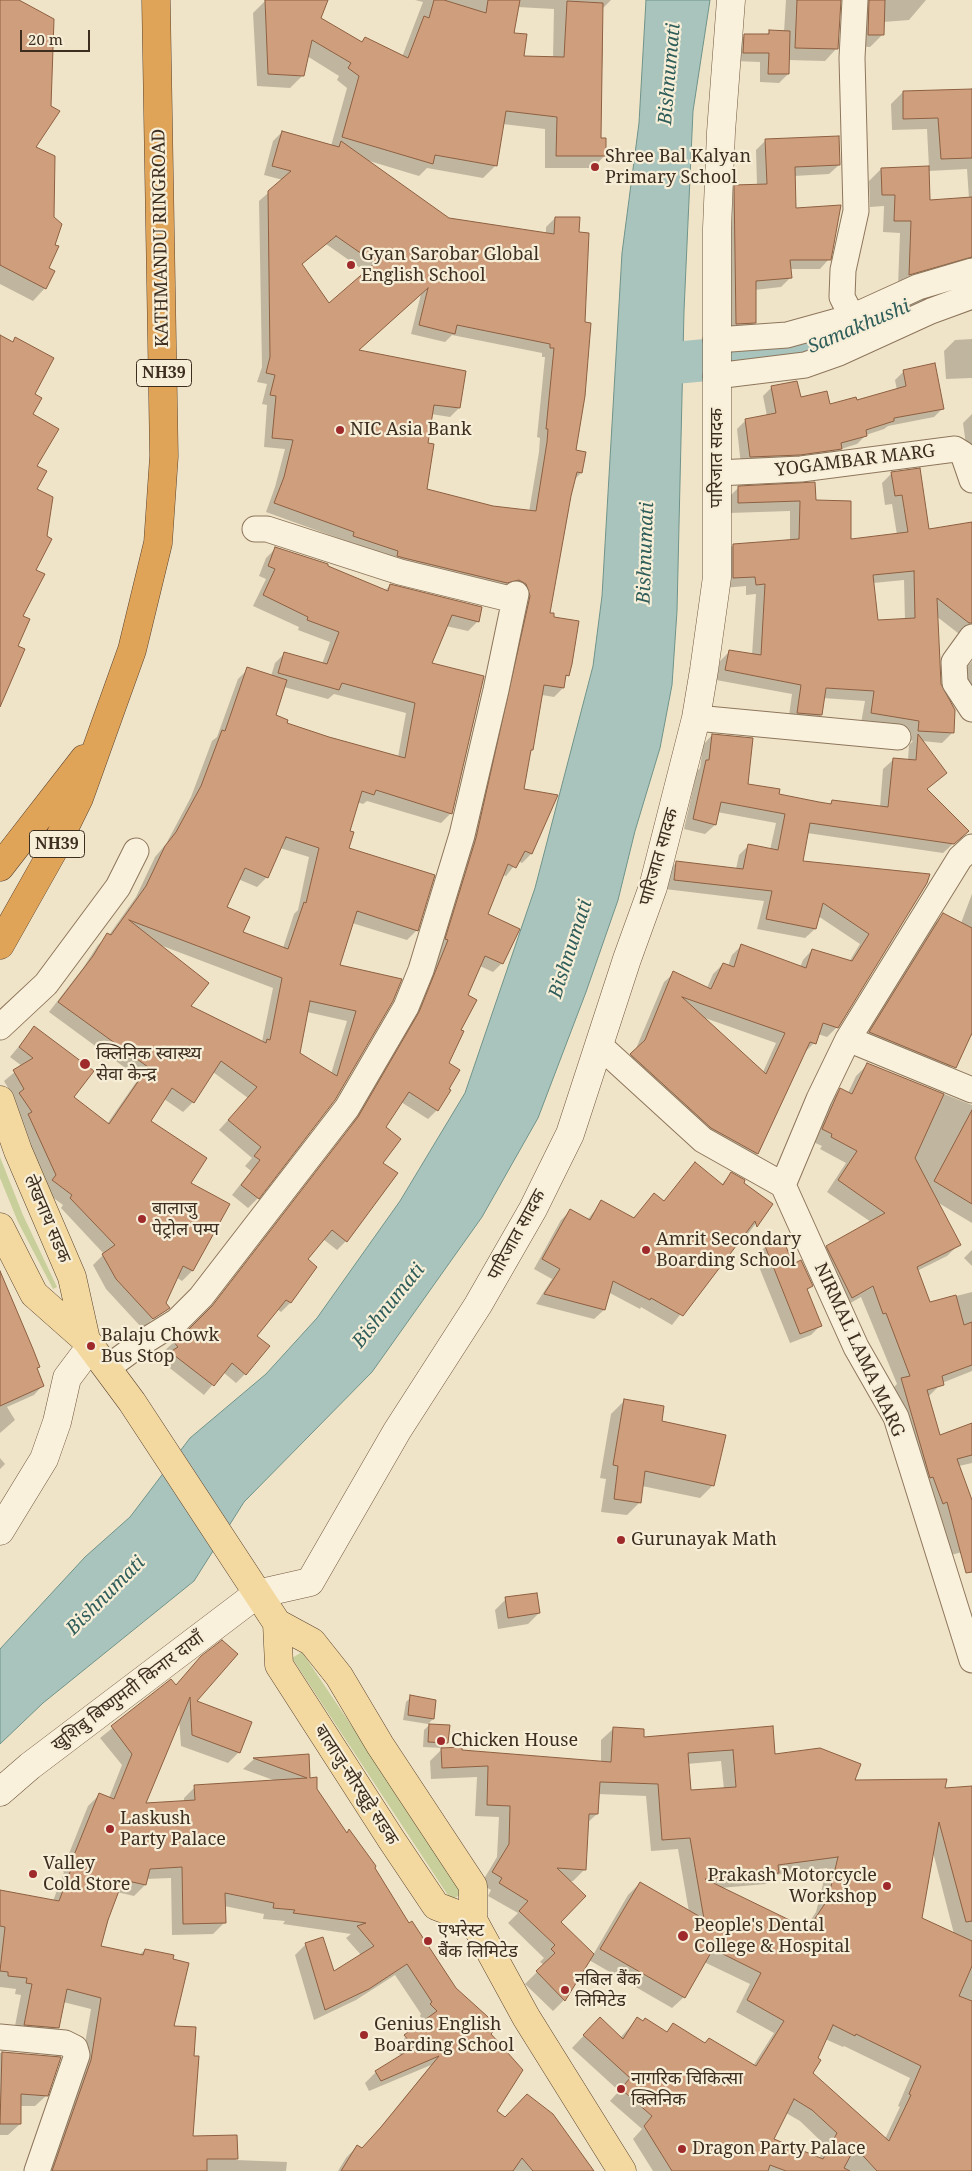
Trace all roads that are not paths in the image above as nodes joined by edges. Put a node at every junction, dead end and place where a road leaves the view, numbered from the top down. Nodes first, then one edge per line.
1 (156, 0) edge
2 (731, 0) edge
3 (855, 0) edge
4 (972, 271) edge
5 (972, 296) edge
6 (852, 317) junction
7 (716, 342) junction
8 (716, 373) junction
9 (717, 473) junction
10 (972, 480) edge
11 (255, 528) dead end
12 (972, 637) edge
13 (972, 709) edge
14 (696, 718) junction
15 (898, 737) dead end
16 (100, 738) junction
17 (972, 847) edge
18 (136, 851) dead end
19 (0, 867) edge
20 (0, 945) edge
21 (0, 1027) edge
22 (848, 1039) junction
23 (599, 1045) junction
24 (972, 1090) edge
25 (0, 1100) edge
26 (783, 1185) junction
27 (0, 1227) edge
28 (88, 1343) junction
29 (107, 1368) junction
30 (0, 1531) edge
31 (257, 1594) junction
32 (277, 1623) junction
33 (972, 1660) edge
34 (0, 1792) edge
35 (473, 1920) junction
36 (0, 2037) edge
37 (37, 2171) edge
38 (622, 2171) edge

1 - 16 highway, KATHMANDU RINGROAD / NH39
2 - 7 street, पारिजात सादक
3 - 6 street
4 - 6 street
5 - 8 street
6 - 7 street
7 - 8 street, पारिजात सादक
8 - 9 street, पारिजात सादक
9 - 10 street, YOGAMBAR MARG
9 - 14 street, पारिजात सादक
11 - 29 street
12 - 13 street
14 - 15 street
14 - 23 street, पारिजात सादक
16 - 19 highway, KATHMANDU RINGROAD / NH39
16 - 20 highway, KATHMANDU RINGROAD / NH39
17 - 22 street
18 - 21 street
22 - 24 street
22 - 26 street
23 - 26 street
23 - 31 street, पारिजात सादक
25 - 28 main road, लेखनाथ सडक
26 - 33 street, NIRMAL LAMA MARG
27 - 28 main road, लेखनाथ सडक
28 - 29 main road, लेखनाथ सडक
28 - 30 street
29 - 31 main road, लेखनाथ सडक
31 - 32 main road
31 - 34 street, खुशिबु बिष्णुमती किनार दायाँ
32 - 35 main road
32 - 35 main road, बालाजु-सौरखुट्टे सडक
35 - 38 main road
36 - 37 street

